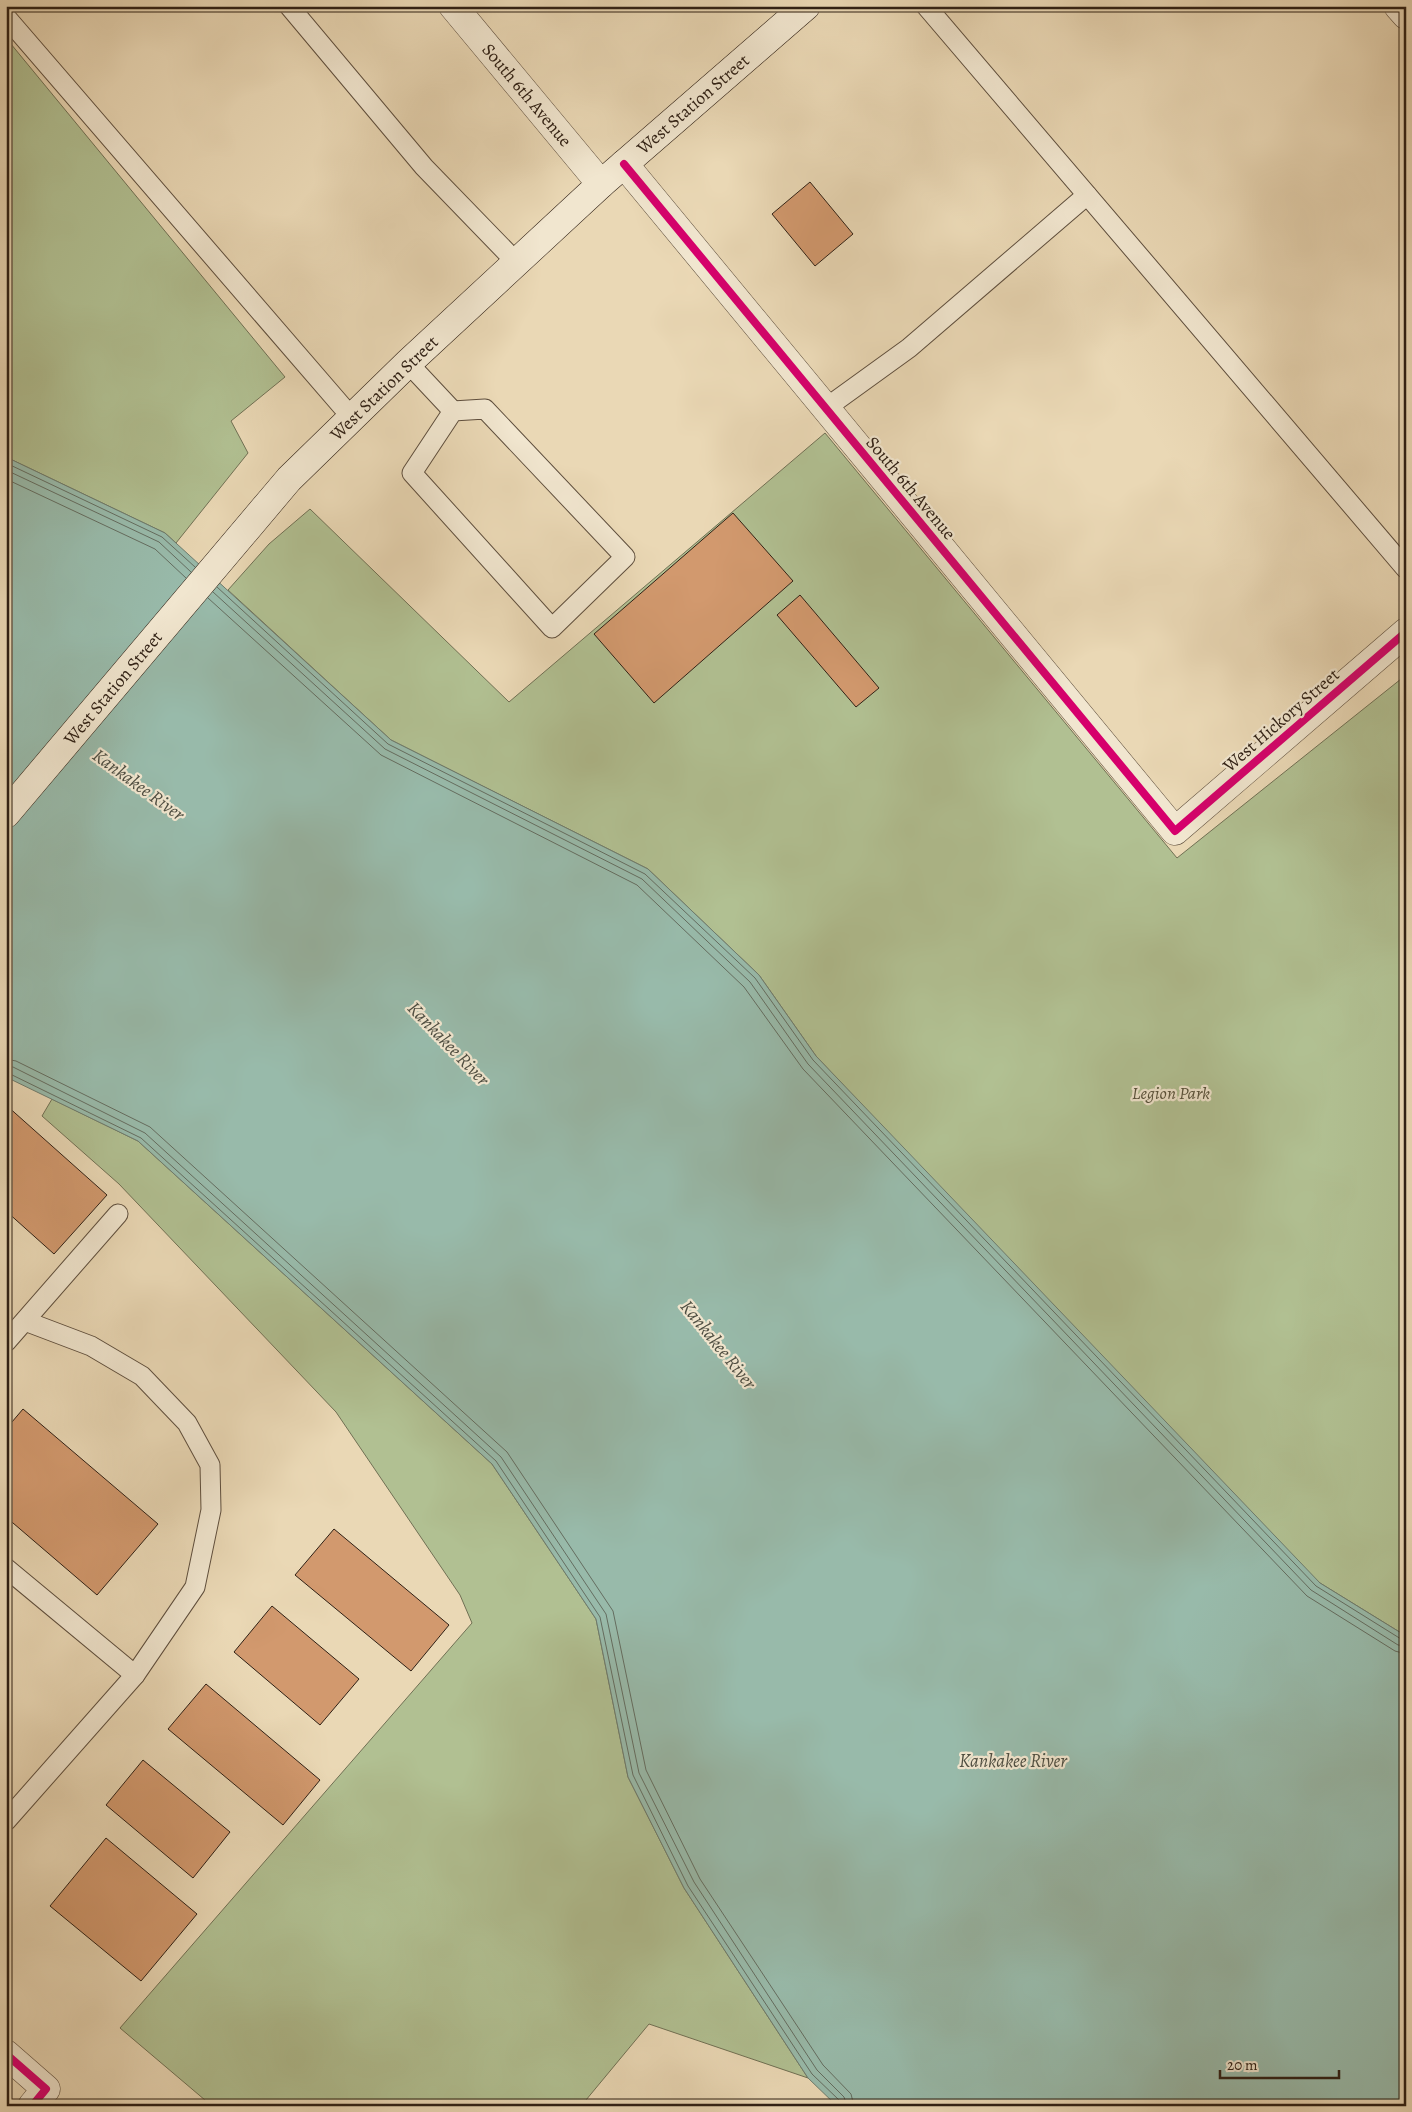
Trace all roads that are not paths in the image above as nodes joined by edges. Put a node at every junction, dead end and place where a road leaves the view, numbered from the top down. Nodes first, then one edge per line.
1 (289, 6) edge
2 (453, 6) edge
3 (806, 6) edge
4 (926, 6) edge
5 (1398, 6) edge
6 (1406, 15) edge
7 (6, 17) edge
8 (624, 164) junction
9 (601, 184) junction
10 (1087, 195) junction
11 (517, 263) junction
12 (408, 363) junction
13 (826, 408) junction
14 (453, 411) junction
15 (353, 419) junction
16 (1406, 569) edge
17 (1406, 632) edge
18 (6, 814) edge
19 (1175, 831) joint
20 (118, 1214) dead end
21 (25, 1321) junction
22 (6, 1342) edge
23 (6, 1568) edge
24 (135, 1675) junction
25 (6, 1821) edge
26 (6, 2054) edge
27 (39, 2097) edge

1 - 11 lane
2 - 9 street, South 6th Avenue
3 - 8 street, West Station Street
4 - 10 lane
5 - 6 street
7 - 15 lane
8 - 9 street, West Station Street
8 - 13 street, South 6th Avenue
9 - 11 street, West Station Street
10 - 13 lane
10 - 16 lane
11 - 12 street, West Station Street
12 - 14 lane
12 - 15 street, West Station Street
13 - 19 street, South 6th Avenue
14 - 14 lane
15 - 18 street, West Station Street
17 - 19 street, West Hickory Street
20 - 21 lane
21 - 22 lane
21 - 24 lane
23 - 24 lane
24 - 25 lane
26 - 27 street

